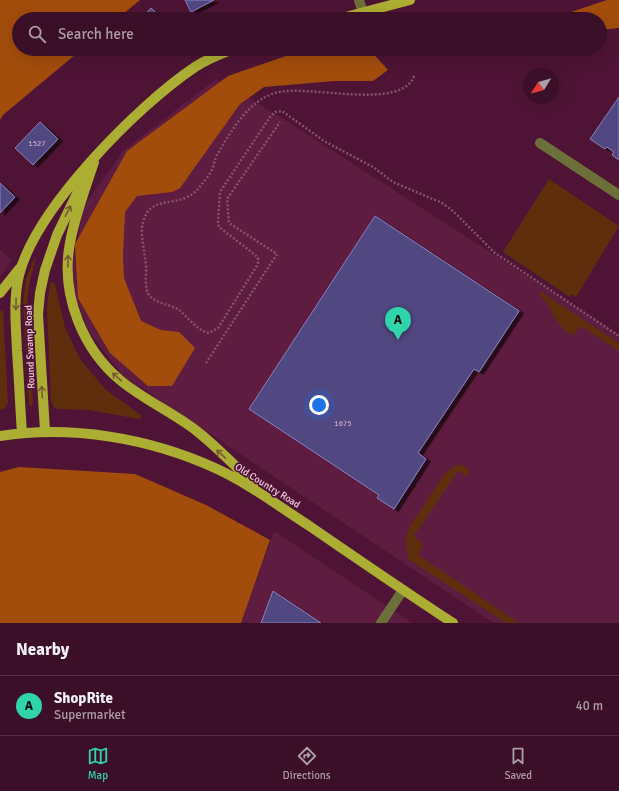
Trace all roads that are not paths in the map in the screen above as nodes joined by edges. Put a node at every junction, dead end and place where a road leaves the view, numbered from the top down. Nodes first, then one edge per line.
1 (359, 0) edge
2 (410, 0) edge
3 (363, 12) joint
4 (219, 56) edge
5 (540, 143) dead end
6 (96, 156) junction
7 (619, 195) edge
8 (22, 266) junction
9 (0, 293) edge
10 (44, 431) junction
11 (22, 433) junction
12 (0, 436) edge
13 (270, 499) junction
14 (403, 590) junction
15 (381, 623) edge
16 (453, 623) edge

1 - 3 street
2 - 3 main road
4 - 6 main road, Round Swamp Road
5 - 7 street
6 - 8 main road, Round Swamp Road
10 -> 6 main road, Round Swamp Road
13 -> 6 main road
8 - 9 main road
8 -> 11 main road, Round Swamp Road
10 - 11 main road
10 - 13 main road, Old Country Road
11 - 12 main road
13 - 14 main road, Old Country Road
14 - 15 street
14 - 16 main road, Old Country Road

